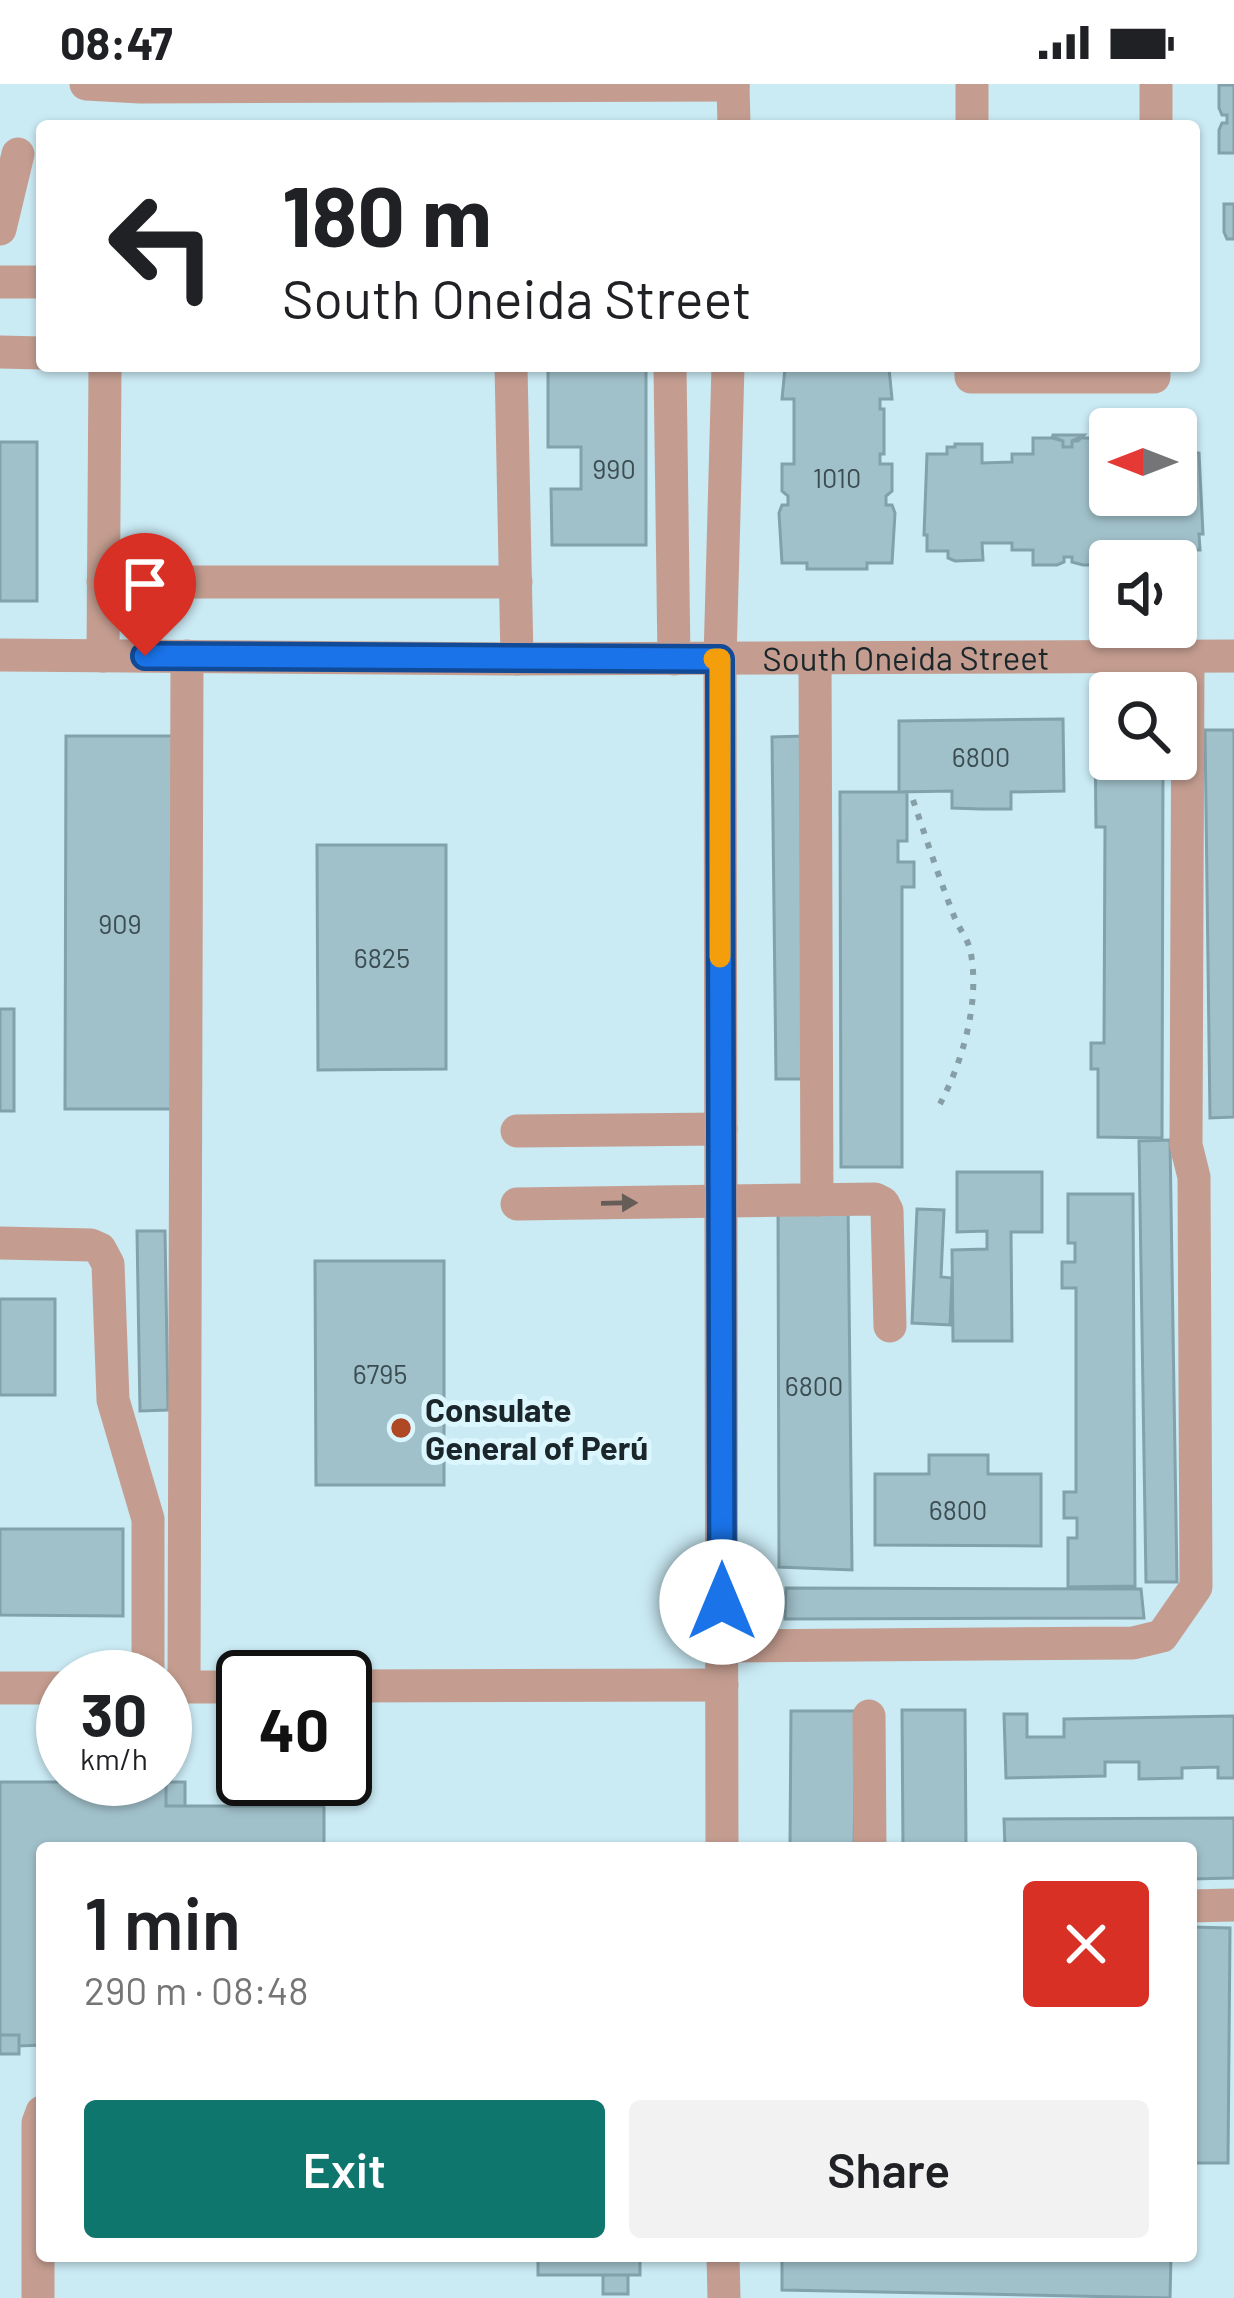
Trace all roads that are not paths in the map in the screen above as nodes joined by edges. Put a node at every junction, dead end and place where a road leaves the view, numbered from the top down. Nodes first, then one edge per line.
1 (86, 84) edge
2 (734, 84) edge
3 (972, 84) edge
4 (1156, 84) edge
5 (734, 120) edge
6 (972, 120) edge
7 (1156, 120) edge
8 (20, 153) edge
9 (0, 229) edge
10 (0, 282) edge
11 (36, 282) edge
12 (0, 352) edge
13 (36, 353) edge
14 (105, 372) edge
15 (511, 372) edge
16 (670, 372) edge
17 (728, 372) edge
18 (971, 372) edge
19 (1154, 372) edge
20 (103, 582) junction
21 (516, 582) junction
22 (0, 655) edge
23 (103, 656) junction
24 (187, 656) junction
25 (1188, 656) junction
26 (1234, 656) edge
27 (518, 659) junction
28 (674, 659) junction
29 (720, 659) junction
30 (815, 659) junction
31 (721, 1130) junction
32 (517, 1131) dead end
33 (721, 1200) junction
34 (817, 1200) junction
35 (517, 1204) dead end
36 (0, 1243) edge
37 (890, 1326) dead end
38 (722, 1646) junction
39 (148, 1650) edge
40 (175, 1650) edge
41 (722, 1685) junction
42 (372, 1686) edge
43 (0, 1688) edge
44 (36, 1688) edge
45 (869, 1716) dead end
46 (722, 1842) edge
47 (870, 1842) edge
48 (1234, 1905) edge
49 (1197, 1906) edge
50 (38, 2262) edge
51 (723, 2262) edge
52 (38, 2298) edge
53 (724, 2298) edge

1 - 2 street
2 - 5 street
3 - 6 street
4 - 7 street
8 - 9 street
10 - 11 street
12 - 13 street
14 - 20 street
15 - 21 street
16 - 28 street
17 - 29 street
18 - 19 street
20 - 21 street
20 - 23 street
21 - 27 street
22 - 23 street, South Oneida Street
23 - 24 street, South Oneida Street
24 - 27 street, South Oneida Street
24 - 40 street
25 - 26 street, South Oneida Street
25 - 30 street, South Oneida Street
25 - 38 street
27 - 28 street, South Oneida Street
28 - 29 street, South Oneida Street
29 - 30 street, South Oneida Street
29 - 31 street
30 - 34 street
31 - 32 street
31 - 33 street
33 - 34 street
35 -> 33 street
33 - 38 street
34 - 37 street
36 - 39 street
38 - 41 street
41 - 42 street
41 - 46 street
43 - 44 street
45 - 47 street
48 - 49 street
50 - 52 street
51 - 53 street

